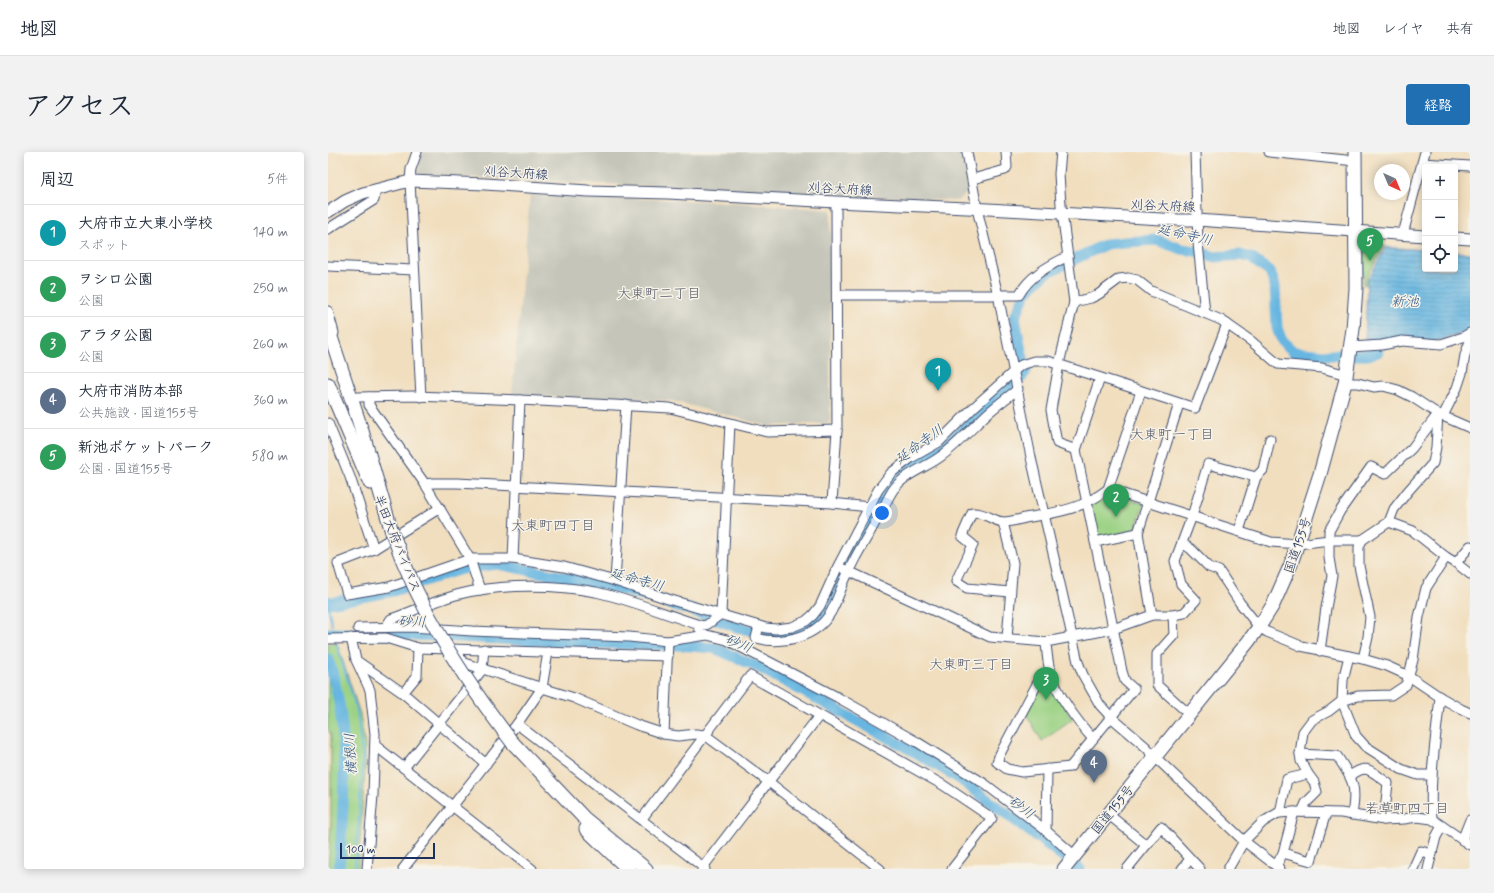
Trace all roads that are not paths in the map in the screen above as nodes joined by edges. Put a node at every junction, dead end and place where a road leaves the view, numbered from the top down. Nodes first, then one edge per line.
1 (417, 152) edge
2 (967, 152) edge
3 (1006, 152) edge
4 (1061, 152) edge
5 (1195, 152) edge
6 (1269, 152) edge
7 (1425, 152) edge
8 (1355, 157) edge
9 (1422, 162) junction
10 (1470, 166) edge
11 (972, 179) junction
12 (410, 181) junction
13 (376, 189) junction
14 (836, 202) junction
15 (977, 209) junction
16 (328, 212) edge
17 (1062, 214) junction
18 (1197, 220) junction
19 (328, 229) edge
20 (1356, 230) junction
21 (1403, 234) junction
22 (1422, 236) edge
23 (1458, 238) edge
24 (1470, 239) edge
25 (1068, 256) junction
26 (328, 266) edge
27 (414, 270) junction
28 (837, 295) junction
29 (998, 295) junction
30 (1074, 302) junction
31 (328, 311) edge
32 (1205, 313) junction
33 (1227, 324) junction
34 (328, 328) edge
35 (328, 348) edge
36 (1350, 352) junction
37 (1059, 364) junction
38 (1017, 369) junction
39 (1100, 378) junction
40 (1346, 379) junction
41 (328, 384) edge
42 (1018, 389) junction
43 (1141, 391) junction
44 (369, 396) junction
45 (421, 397) junction
46 (520, 400) junction
47 (1179, 404) junction
48 (626, 405) junction
49 (1440, 414) junction
50 (328, 423) edge
51 (730, 423) junction
52 (1470, 428) edge
53 (837, 430) junction
54 (950, 432) junction
55 (1270, 439) dead end
56 (958, 441) junction
57 (1076, 450) junction
58 (1256, 477) junction
59 (425, 484) junction
60 (516, 487) junction
61 (1108, 489) junction
62 (620, 492) junction
63 (727, 497) junction
64 (1148, 502) junction
65 (832, 503) junction
66 (1087, 504) junction
67 (869, 507) junction
68 (440, 508) junction
69 (880, 514) junction
70 (1045, 515) junction
71 (1192, 516) junction
72 (1003, 522) junction
73 (1390, 522) junction
74 (1239, 531) junction
75 (392, 532) junction
76 (1138, 533) junction
77 (1329, 540) junction
78 (1362, 540) junction
79 (1095, 542) junction
80 (1182, 543) junction
81 (1298, 544) junction
82 (1470, 546) edge
83 (374, 549) junction
84 (1446, 556) junction
85 (470, 559) junction
86 (513, 559) junction
87 (1456, 563) junction
88 (838, 566) junction
89 (848, 571) junction
90 (1470, 574) edge
91 (615, 581) junction
92 (480, 590) junction
93 (1010, 592) junction
94 (720, 615) junction
95 (1152, 615) junction
96 (1173, 615) junction
97 (806, 621) junction
98 (705, 625) junction
99 (759, 626) junction
100 (386, 627) junction
101 (1259, 627) junction
102 (358, 628) dead end
103 (1113, 629) junction
104 (812, 630) junction
105 (351, 638) junction
106 (386, 638) junction
107 (1007, 638) junction
108 (1071, 638) junction
109 (328, 639) edge
110 (1046, 642) junction
111 (418, 648) junction
112 (453, 648) junction
113 (668, 648) junction
114 (484, 649) junction
115 (1320, 650) junction
116 (548, 652) junction
117 (1348, 656) junction
118 (1363, 659) junction
119 (356, 660) junction
120 (482, 670) junction
121 (1409, 676) junction
122 (1053, 679) junction
123 (542, 688) junction
124 (403, 693) junction
125 (1440, 697) junction
126 (1342, 700) junction
127 (1470, 713) edge
128 (1189, 714) junction
129 (820, 716) junction
130 (1110, 717) junction
131 (440, 724) junction
132 (517, 724) junction
133 (664, 734) junction
134 (705, 735) junction
135 (1093, 739) junction
136 (512, 742) junction
137 (376, 746) junction
138 (1300, 754) junction
139 (1154, 756) junction
140 (486, 764) junction
141 (404, 768) junction
142 (1047, 769) junction
143 (1308, 774) junction
144 (1432, 775) junction
145 (1350, 776) junction
146 (769, 782) junction
147 (452, 807) junction
148 (1298, 812) junction
149 (1280, 813) junction
150 (1326, 813) junction
151 (1108, 814) junction
152 (1352, 815) junction
153 (1432, 819) junction
154 (641, 820) junction
155 (1384, 820) junction
156 (1470, 820) edge
157 (1442, 826) junction
158 (1046, 831) junction
159 (1244, 841) junction
160 (1466, 842) edge
161 (1146, 845) junction
162 (1283, 853) junction
163 (1432, 854) junction
164 (1075, 856) junction
165 (1190, 859) junction
166 (1278, 867) edge
167 (703, 868) edge
168 (367, 869) edge
169 (403, 869) edge
170 (532, 869) edge
171 (628, 869) edge
172 (646, 869) edge
173 (880, 869) edge
174 (952, 869) edge
175 (1065, 869) edge
176 (1127, 869) edge
177 (1182, 869) edge
178 (1200, 869) edge
179 (1228, 869) edge
180 (1413, 869) edge
181 (1428, 869) edge

1 - 12 street
2 - 11 street
3 - 11 street
4 - 17 street
5 - 18 street
6 - 8 street
7 - 9 street
8 - 20 highway, 国道155号
9 - 10 street
9 - 21 street
11 - 15 street
12 - 13 main road, 刈谷大府線
12 - 14 main road, 刈谷大府線
12 - 27 street
13 - 16 main road, 刈谷大府線
13 - 19 street
14 - 15 main road, 刈谷大府線
14 - 28 street
15 - 17 main road, 刈谷大府線
15 - 29 street
17 - 18 main road, 刈谷大府線
17 - 25 street
18 - 20 main road, 刈谷大府線
18 - 32 street
20 - 21 main road, 刈谷大府線
20 - 36 highway, 国道155号
21 - 22 main road, 刈谷大府線
23 - 24 main road
25 - 29 street
25 - 30 street
26 - 27 street
27 - 45 street
28 - 29 street
28 - 53 street
29 - 38 street
30 - 32 street
30 - 37 street
31 - 44 street
32 - 33 street
33 - 40 street
33 - 47 street
34 - 75 highway
35 - 75 highway, 半田大府パイパス
36 - 40 highway, 国道155号
36 - 49 street
37 - 38 street
37 - 39 street
37 - 57 street
38 - 42 street
38 - 54 street
39 - 43 street
39 - 57 street
40 - 49 street
40 - 81 highway, 国道155号
41 - 75 highway
42 - 56 street
42 - 70 street
43 - 47 street
43 - 61 street
44 - 45 street
44 - 59 street
45 - 46 street
46 - 48 street
46 - 60 street
47 - 64 street
48 - 51 street
48 - 62 street
49 - 52 street
49 - 73 street
49 - 77 street
50 - 83 street
51 - 53 street
51 - 63 street
53 - 65 street
54 - 56 street
54 - 67 street
55 - 58 street
56 - 69 street
57 - 66 street
58 - 71 street
58 - 74 street
59 - 60 street
59 - 68 street
60 - 62 street
60 - 86 street
61 - 64 street
61 - 66 street
62 - 63 street
62 - 91 street
63 - 65 street
63 - 94 street
64 - 71 street
64 - 76 street
65 - 67 street
66 - 70 street
66 - 79 street
67 - 69 street
67 - 88 street
68 - 83 street
68 - 85 street
69 - 89 street
70 - 72 street
70 - 108 street
71 - 74 street
71 - 80 street
72 - 93 street
72 - 93 street
73 - 78 street
73 - 84 street
74 - 81 street
75 - 136 highway, 半田大府パイパス, bridge
76 - 79 street
76 - 95 street
77 - 78 street
77 - 81 street
77 - 115 street
78 - 118 street
79 - 103 street
80 - 96 street
80 - 101 street
81 - 101 highway, 国道155号
82 - 87 street
83 - 85 street
84 - 87 street
84 - 121 street
85 - 86 street
85 - 92 street
86 - 91 street
87 - 90 street
88 - 89 street
88 - 97 street
89 - 104 street
89 - 107 street
91 - 94 street
92 - 98 street
92 - 100 street
93 - 107 street
94 - 98 street
94 - 99 street
95 - 96 street
95 - 103 street
96 - 128 street
97 - 99 street
97 - 104 street
98 - 113 street
99 - 104 street
100 - 102 street
100 - 106 street
100 - 113 street
101 - 115 street
101 - 128 highway, 国道155号
103 - 108 street
103 - 130 street
105 - 106 street
105 - 109 street
105 - 119 street
106 - 111 street
107 - 110 street
108 - 110 street
108 - 130 street
110 - 122 street
111 - 112 street
111 - 124 street
112 - 114 street
112 - 120 street
113 - 116 street
113 - 133 street
113 - 158 street
114 - 116 street
114 - 120 street
115 - 117 street
116 - 123 street
117 - 118 street
117 - 126 street
118 - 121 street
119 - 124 street
119 - 137 street
120 - 123 street
120 - 131 street
121 - 125 street
121 - 126 street
122 - 135 street
122 - 142 street
123 - 132 street
123 - 133 street
124 - 131 street
125 - 127 street
125 - 144 street
126 - 138 street
126 - 144 street
128 - 139 highway, 国道155号
129 - 134 street
129 - 146 street
129 - 174 street
130 - 135 street
130 - 139 street
131 - 140 street
131 - 141 street
132 - 140 street
132 - 154 street
133 - 134 street
134 - 146 street
134 - 154 street
135 - 142 street
136 - 171 highway, 半田大府パイパス
136 - 172 highway, 半田大府パイパス
137 - 141 street
137 - 168 street
138 - 143 street
138 - 145 street
139 - 151 highway, 国道155号
139 - 159 street
140 - 147 street
141 - 147 street
142 - 158 street
143 - 148 street
143 - 149 street
144 - 153 street
145 - 152 street
145 - 155 street
146 - 167 street
146 - 173 street
147 - 169 street
147 - 170 street
148 - 149 street
148 - 150 street
148 - 162 street
149 - 159 street
150 - 152 street
150 - 162 street
151 - 161 street
151 - 164 highway, 国道155号
152 - 155 street
153 - 155 street
153 - 157 street
154 - 167 street
156 - 160 street
157 - 160 street
157 - 163 street
158 - 164 street
159 - 166 street
159 - 179 street
161 - 165 street
161 - 176 street
162 - 166 street
163 - 180 street
163 - 181 street
164 - 175 highway, 国道155号
165 - 177 street
165 - 178 street

